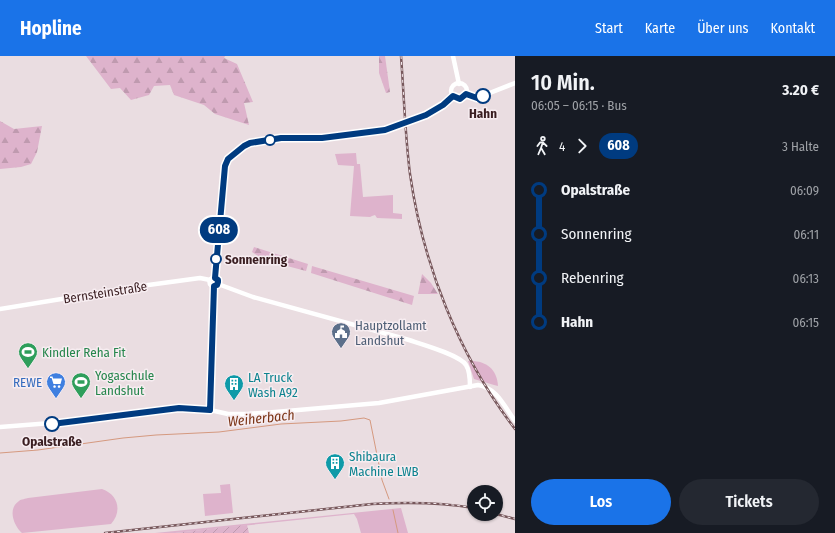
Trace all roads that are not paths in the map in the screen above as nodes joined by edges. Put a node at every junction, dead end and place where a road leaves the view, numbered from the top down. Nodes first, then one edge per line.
1 (453, 56) edge
2 (515, 83) edge
3 (459, 84) junction
4 (466, 94) junction
5 (453, 96) junction
6 (212, 279) junction
7 (216, 285) junction
8 (0, 309) edge
9 (470, 387) junction
10 (210, 410) junction
11 (515, 421) edge
12 (0, 427) edge

1 - 3 street
2 - 4 street
3 - 4 street
3 - 5 street
4 - 5 street
5 - 6 street
6 - 7 street
6 - 7 street
6 - 8 street, Bernsteinstraße
7 - 9 street
7 - 10 street
9 - 10 street
9 - 11 street
10 - 12 street

